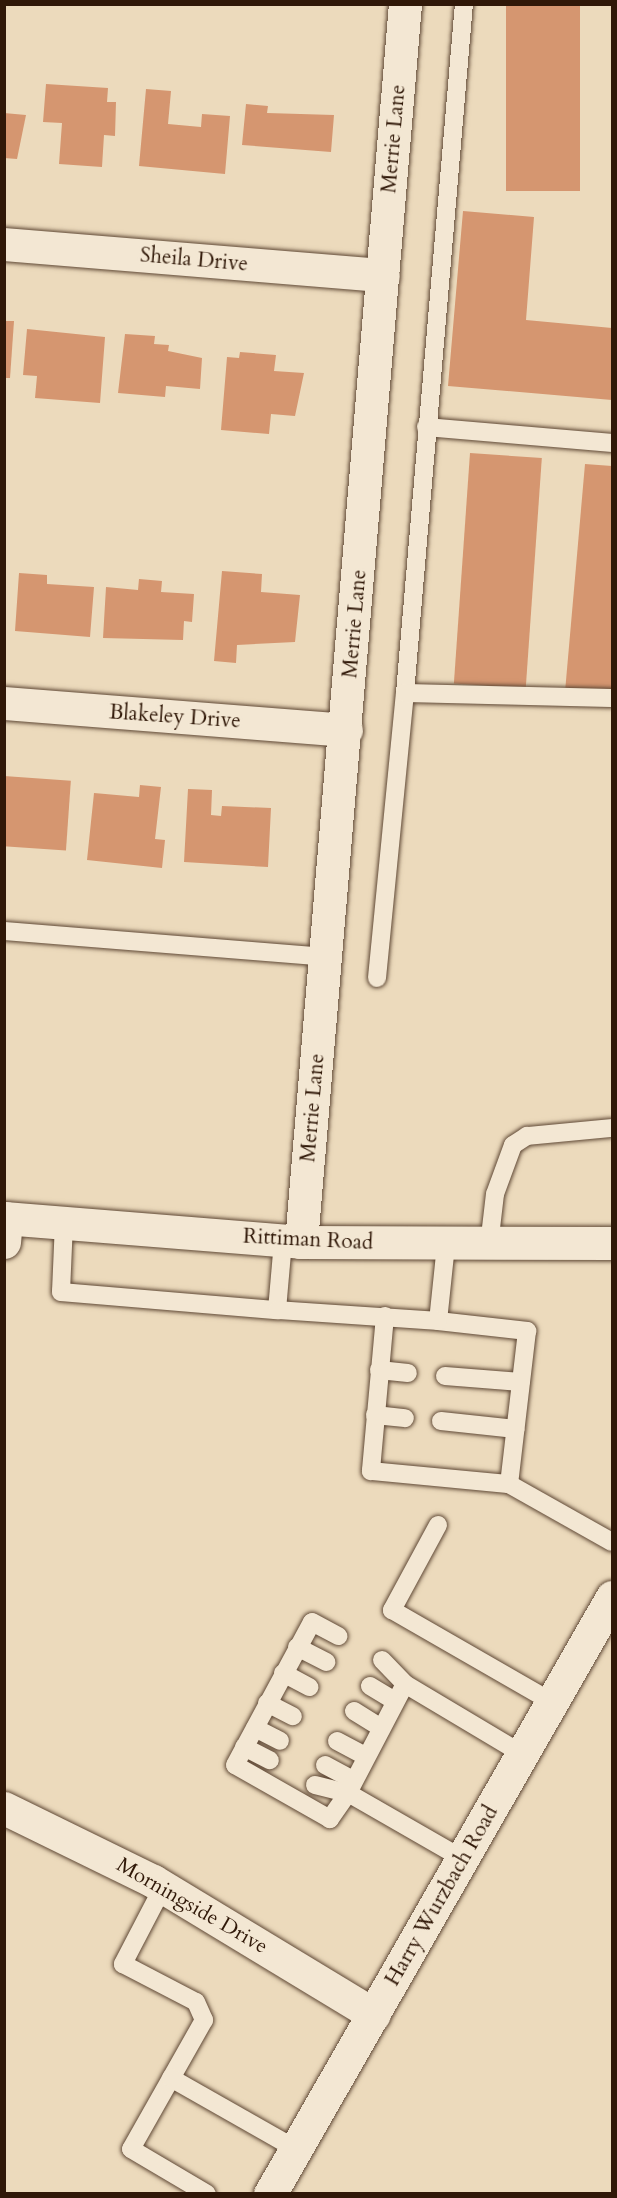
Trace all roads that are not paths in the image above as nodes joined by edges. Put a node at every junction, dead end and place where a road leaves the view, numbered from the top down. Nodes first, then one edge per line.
1 (405, 4) edge
2 (464, 4) edge
3 (4, 244) edge
4 (383, 275) junction
5 (426, 427) junction
6 (612, 443) edge
7 (405, 693) junction
8 (612, 698) edge
9 (4, 703) edge
10 (346, 730) junction
11 (4, 931) edge
12 (326, 957) junction
13 (377, 978) dead end
14 (612, 1128) edge
15 (64, 1223) junction
16 (5, 1226) edge
17 (292, 1242) junction
18 (612, 1243) edge
19 (446, 1245) junction
20 (489, 1245) junction
21 (278, 1310) junction
22 (385, 1316) junction
23 (438, 1321) junction
24 (380, 1370) junction
25 (408, 1372) dead end
26 (445, 1376) dead end
27 (521, 1382) junction
28 (375, 1415) junction
29 (405, 1418) dead end
30 (441, 1421) dead end
31 (516, 1429) junction
32 (509, 1484) junction
33 (438, 1526) dead end
34 (612, 1542) edge
35 (612, 1597) edge
36 (612, 1623) edge
37 (338, 1636) dead end
38 (297, 1647) junction
39 (576, 1657) junction
40 (382, 1660) dead end
41 (326, 1662) dead end
42 (283, 1673) junction
43 (405, 1684) junction
44 (370, 1686) dead end
45 (309, 1687) dead end
46 (395, 1701) junction
47 (552, 1702) junction
48 (267, 1703) junction
49 (354, 1711) dead end
50 (293, 1716) dead end
51 (380, 1727) junction
52 (255, 1728) junction
53 (280, 1741) dead end
54 (337, 1741) dead end
55 (244, 1747) junction
56 (524, 1755) junction
57 (365, 1756) junction
58 (270, 1760) dead end
59 (325, 1765) dead end
60 (315, 1785) dead end
61 (350, 1786) junction
62 (4, 1808) edge
63 (463, 1859) junction
64 (163, 1887) junction
65 (374, 2015) junction
66 (171, 2078) junction
67 (296, 2149) junction
68 (207, 2193) edge
69 (270, 2193) edge

1 - 4 street, Merrie Lane
2 - 5 lane
3 - 4 street, Sheila Drive
4 - 10 street, Merrie Lane
5 - 6 lane
5 - 7 lane
7 - 8 lane
7 - 13 lane
9 - 10 street, Blakeley Drive
10 - 12 street, Merrie Lane
11 - 12 lane
12 - 17 street, Merrie Lane
14 - 20 lane
15 - 16 street, Rittiman Road
15 - 17 street, Rittiman Road
15 - 21 lane
17 - 19 street, Rittiman Road
17 - 21 lane
18 - 20 street, Rittiman Road
19 - 20 street, Rittiman Road
19 - 23 lane
21 - 22 lane
22 - 23 lane
22 - 24 lane
23 - 27 lane
24 - 25 lane
24 - 28 lane
26 - 27 lane
27 - 31 lane
28 - 29 lane
28 - 32 lane
30 - 31 lane
31 - 32 lane
32 - 34 lane
33 - 47 lane
35 - 39 street, Harry Wurzbach Road
36 - 39 street
37 - 38 lane
38 - 41 lane
38 - 42 lane
39 - 47 street, Harry Wurzbach Road
40 - 43 lane
42 - 45 lane
42 - 48 lane
43 - 46 lane
43 - 56 lane
44 - 46 lane
46 - 51 lane
47 - 56 street, Harry Wurzbach Road
48 - 50 lane
48 - 52 lane
49 - 51 lane
51 - 57 lane
52 - 53 lane
52 - 55 lane
54 - 57 lane
55 - 58 lane
55 - 61 lane
56 - 63 street, Harry Wurzbach Road
57 - 61 lane
59 - 61 lane
60 - 61 lane
61 - 63 lane
62 - 64 street, Morningside Drive
63 - 65 street, Harry Wurzbach Road
64 - 65 street, Morningside Drive
64 - 66 lane
65 - 67 street, Harry Wurzbach Road
66 - 67 lane
66 - 68 lane
67 - 69 street, Harry Wurzbach Road

